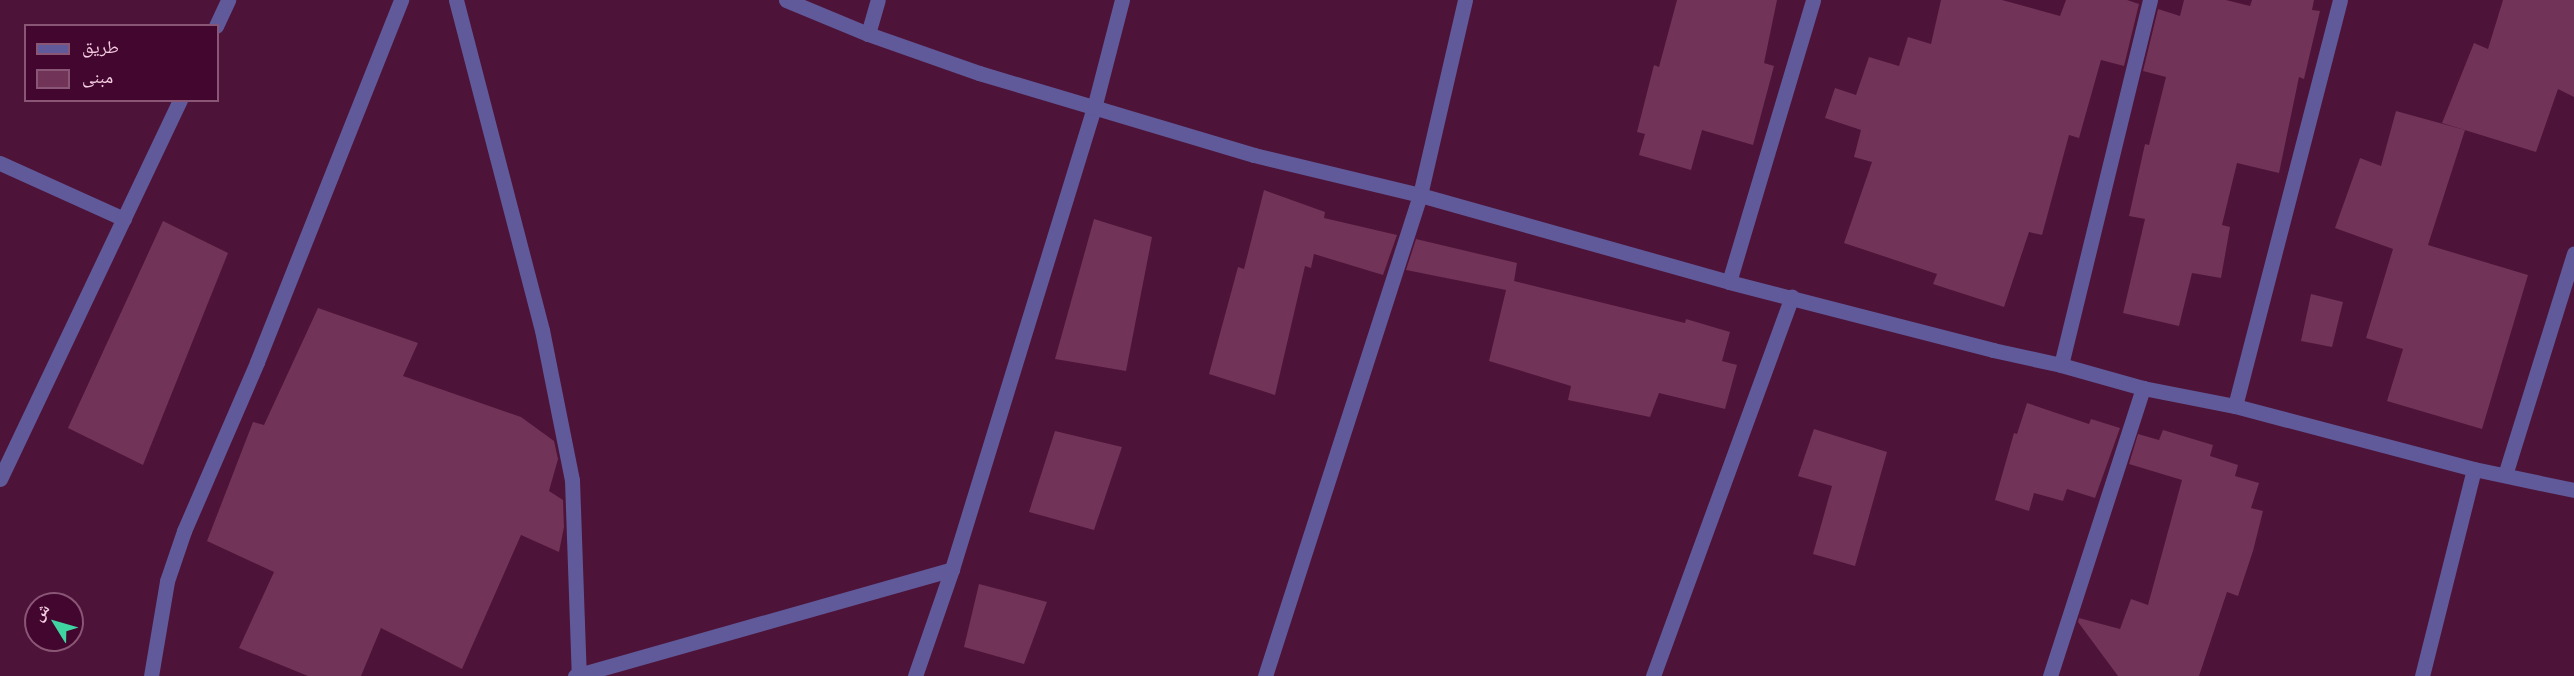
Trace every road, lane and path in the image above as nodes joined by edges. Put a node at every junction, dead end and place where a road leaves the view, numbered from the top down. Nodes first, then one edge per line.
1 (228, 0) edge
2 (401, 0) edge
3 (456, 0) edge
4 (786, 0) edge
5 (878, 0) edge
6 (1122, 0) edge
7 (1465, 0) edge
8 (1813, 0) edge
9 (2150, 0) edge
10 (2340, 0) edge
11 (217, 24) edge
12 (868, 34) junction
13 (179, 102) edge
14 (1094, 108) junction
15 (0, 163) edge
16 (1420, 195) junction
17 (124, 219) junction
18 (2574, 254) edge
19 (1729, 282) junction
20 (1792, 297) junction
21 (2061, 365) junction
22 (2143, 388) junction
23 (2235, 406) junction
24 (2474, 469) junction
25 (2505, 475) junction
26 (0, 479) edge
27 (2574, 490) edge
28 (952, 569) junction
29 (920, 675) edge
30 (151, 676) edge
31 (578, 676) edge
32 (1265, 676) edge
33 (1653, 676) edge
34 (2050, 676) edge
35 (2422, 676) edge

1 - 11 street
2 - 30 street
3 - 31 street
4 - 12 street
5 - 12 street
6 - 14 street
7 - 16 street
8 - 19 street
9 - 21 street
10 - 23 street
12 - 14 street
13 - 17 street
14 - 16 street
14 - 28 street
15 - 17 street
16 - 19 street
16 - 32 street
17 - 26 street
18 - 25 street
19 - 20 street
20 - 21 street
20 - 33 street
21 - 22 street
22 - 23 street
22 - 34 street
23 - 24 street
24 - 25 street
24 - 35 street
25 - 27 street
28 - 29 street
28 - 31 street

